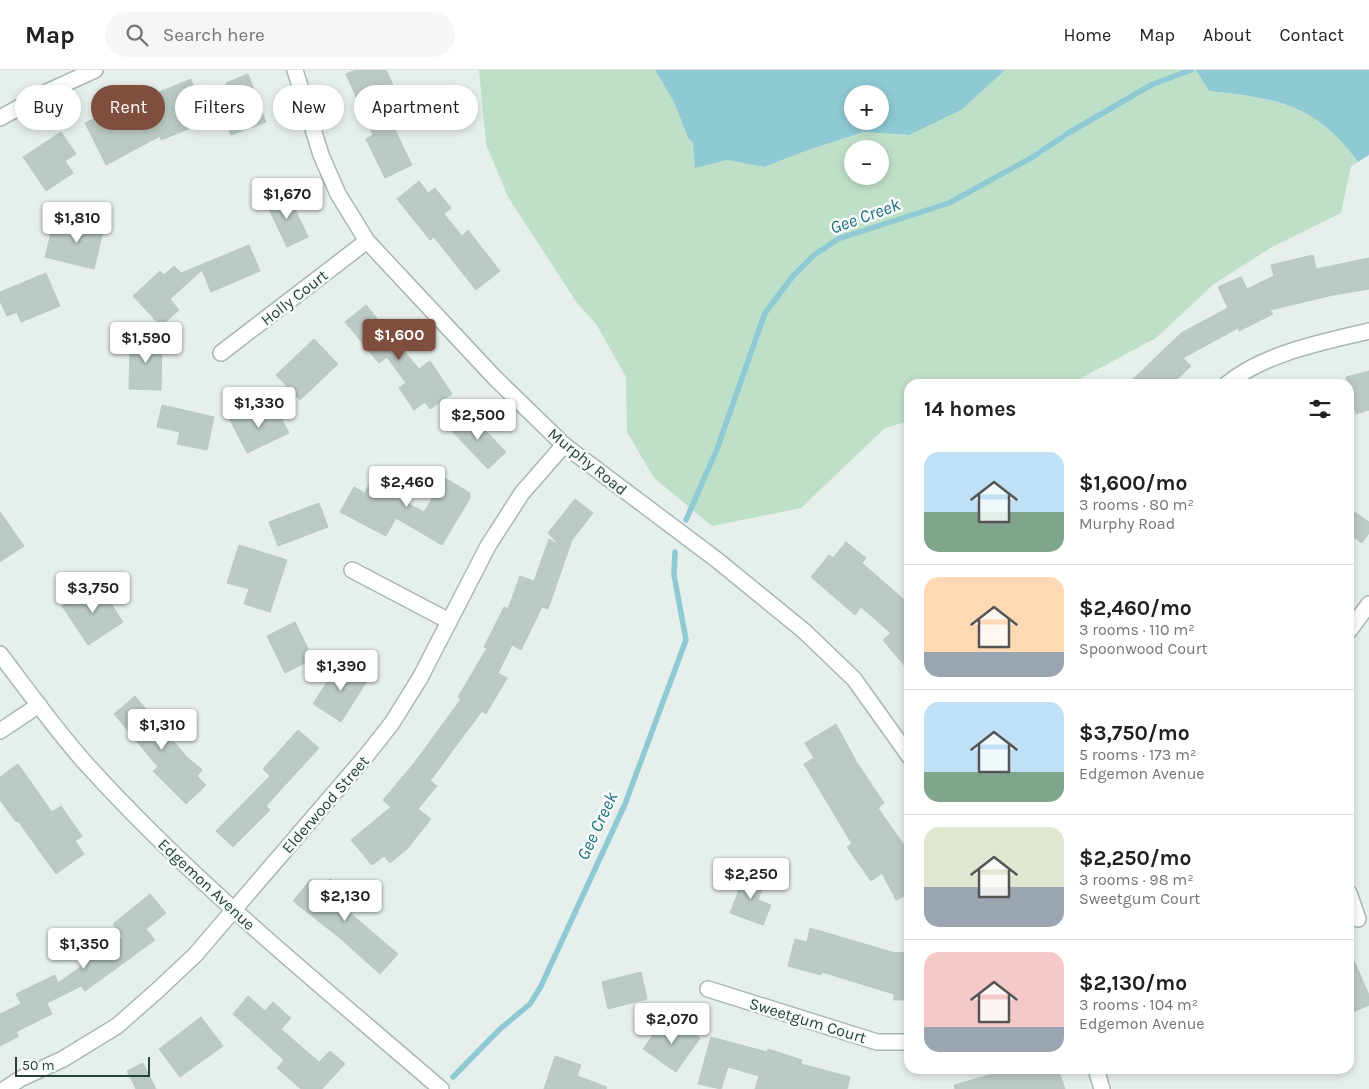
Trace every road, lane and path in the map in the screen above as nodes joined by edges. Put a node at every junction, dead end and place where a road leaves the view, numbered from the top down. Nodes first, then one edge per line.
1 (95, 70) edge
2 (294, 70) edge
3 (0, 118) edge
4 (367, 241) junction
5 (1369, 331) edge
6 (221, 353) dead end
7 (1235, 379) edge
8 (564, 445) junction
9 (352, 570) dead end
10 (1369, 604) edge
11 (449, 621) junction
12 (1354, 624) edge
13 (0, 654) edge
14 (40, 705) junction
15 (0, 731) edge
16 (904, 749) edge
17 (234, 910) junction
18 (708, 989) dead end
19 (904, 1042) edge
20 (1098, 1074) edge
21 (5, 1089) edge
22 (441, 1089) edge
23 (1102, 1089) edge

1 - 3 street
2 - 4 street, Murphy Road
4 - 6 street, Holly Court
4 - 8 street, Murphy Road
5 - 7 street
8 - 11 street, Elderwood Street
8 - 16 street, Murphy Road
9 - 11 street
10 - 12 street
11 - 17 street, Elderwood Street
13 - 14 street, Edgemon Avenue
14 - 15 street
14 - 17 street, Edgemon Avenue
17 - 21 street, Elderwood Street
17 - 22 street, Edgemon Avenue
18 - 19 street, Sweetgum Court
20 - 23 street

